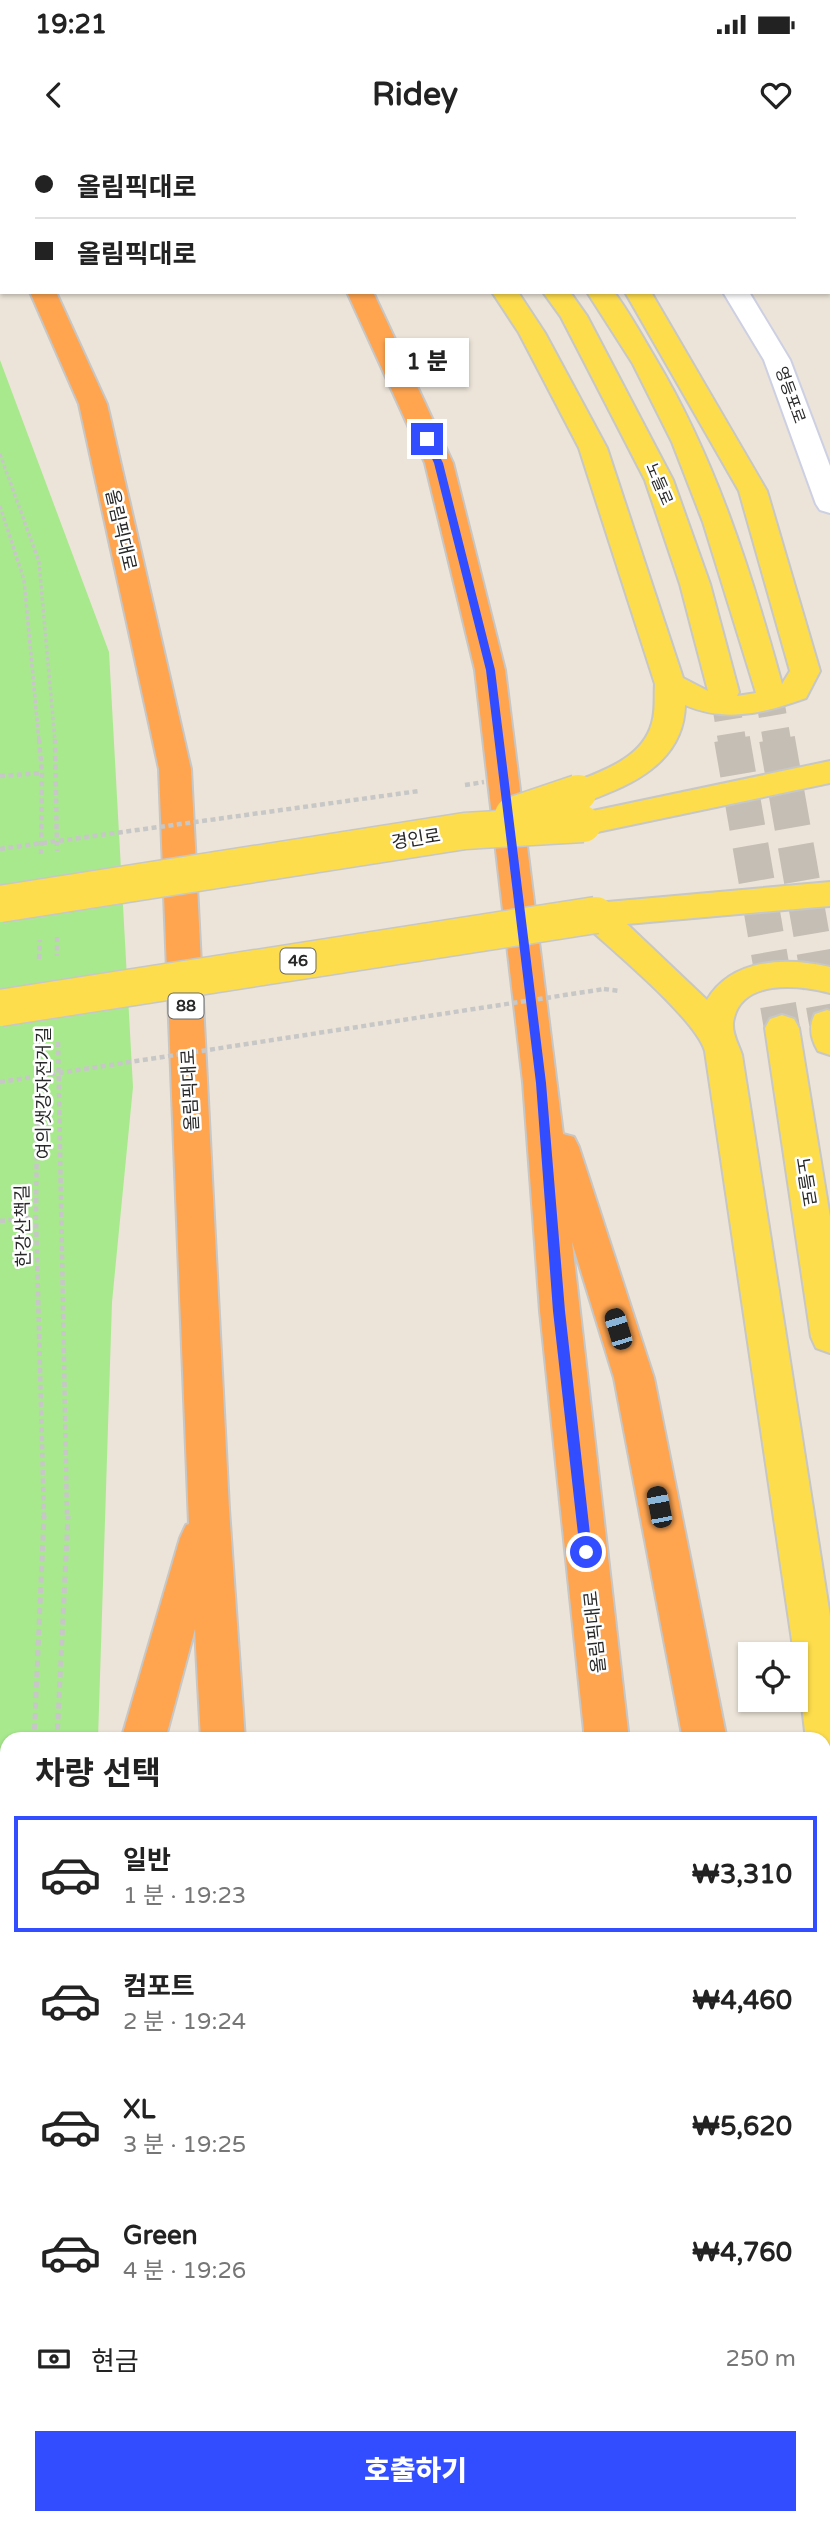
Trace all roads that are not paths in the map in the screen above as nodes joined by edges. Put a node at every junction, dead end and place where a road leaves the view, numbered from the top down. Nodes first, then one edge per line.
1 (44, 294) edge
2 (361, 294) edge
3 (506, 294) edge
4 (558, 294) edge
5 (602, 294) edge
6 (639, 294) edge
7 (737, 294) edge
8 (830, 504) edge
9 (795, 632) junction
10 (830, 659) edge
11 (670, 684) junction
12 (768, 688) tunnel mouth
13 (724, 692) tunnel mouth
14 (830, 772) edge
15 (580, 808) junction
16 (830, 894) edge
17 (0, 904) edge
18 (596, 915) junction
19 (830, 980) edge
20 (0, 1008) edge
21 (782, 1028) tunnel mouth
22 (724, 1055) junction
23 (541, 1083) junction
24 (830, 1337) edge
25 (209, 1509) junction
26 (145, 1732) edge
27 (223, 1732) edge
28 (606, 1732) edge
29 (703, 1732) edge
30 (827, 1732) edge

1 - 25 highway, 올림픽대로 / 88
2 - 23 highway, 올림픽대로
3 - 11 main road
4 - 13 main road, 노들로
5 - 12 main road
6 - 9 main road
7 - 8 main road, 영등포로
9 - 10 main road
9 - 11 main road
11 - 15 main road
14 - 15 main road, 경인로
15 - 17 main road, 경인로, bridge
16 - 18 main road, 46
18 - 20 main road, 46, bridge
18 - 22 main road
19 - 22 main road
21 - 24 main road, 노들로
22 - 30 main road
23 - 28 highway, 올림픽대로
23 - 29 highway
25 - 26 highway
25 - 27 highway, 올림픽대로 / 88

